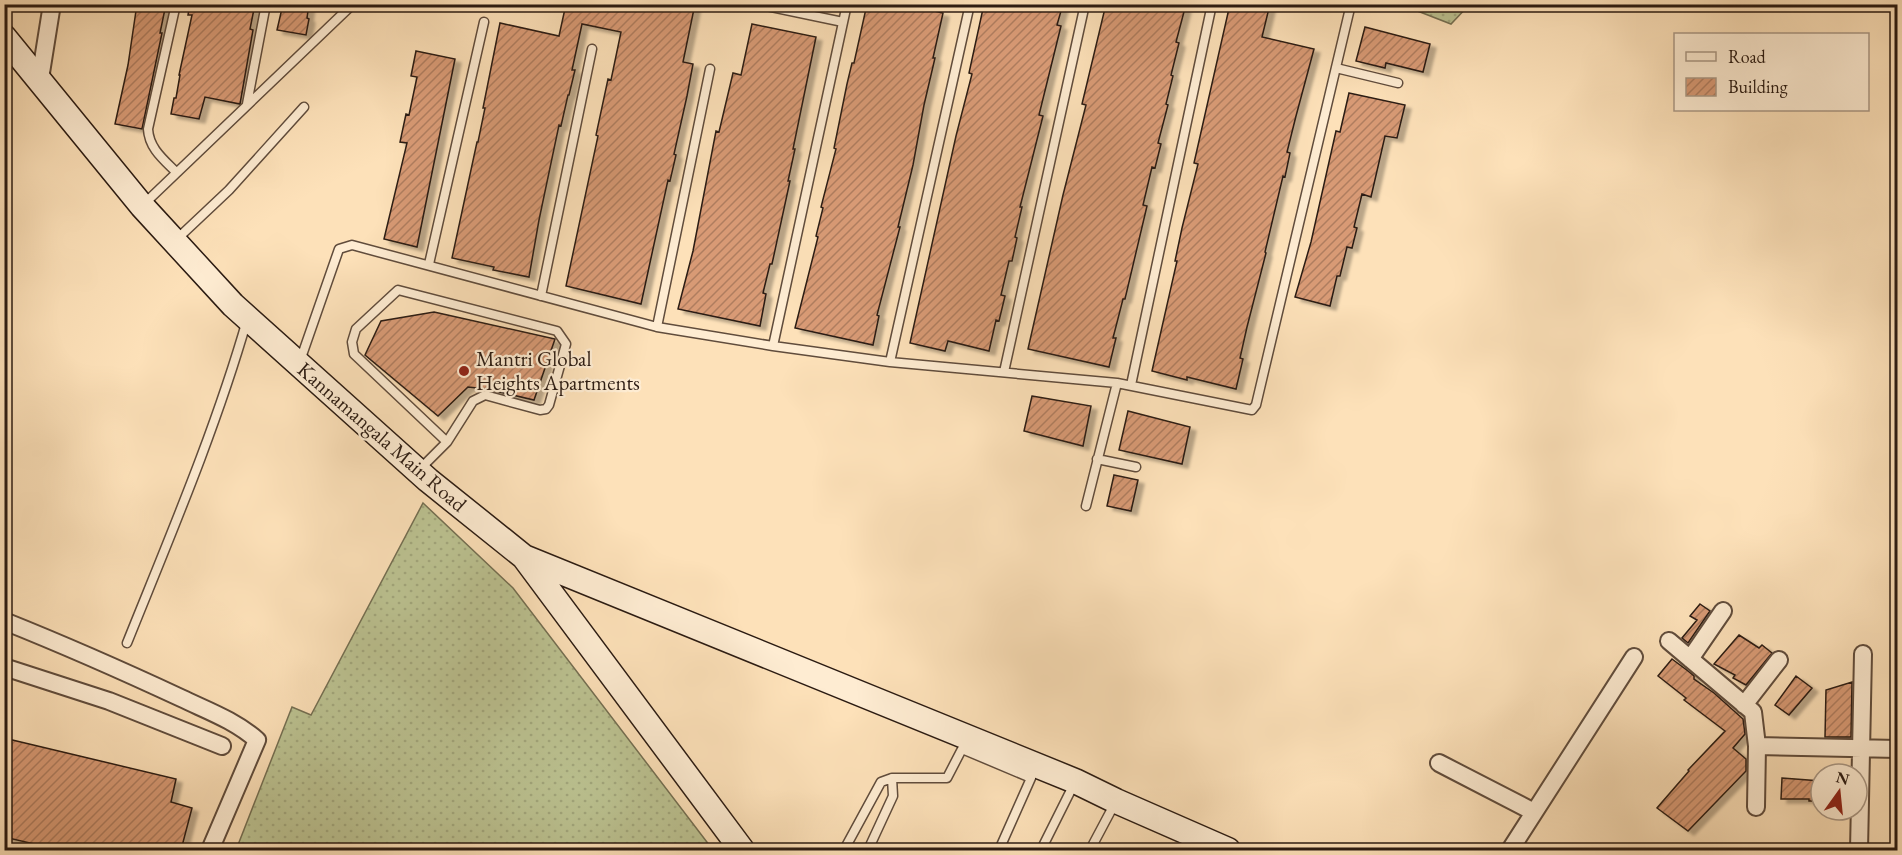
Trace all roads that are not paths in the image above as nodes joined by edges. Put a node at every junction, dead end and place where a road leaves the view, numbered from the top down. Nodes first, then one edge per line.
1 (52, 4) edge
2 (176, 4) edge
3 (266, 4) edge
4 (353, 4) edge
5 (756, 4) edge
6 (847, 4) edge
7 (970, 4) edge
8 (1084, 4) edge
9 (1212, 4) edge
10 (1351, 4) edge
11 (484, 22) dead end
12 (843, 22) junction
13 (4, 37) edge
14 (592, 49) dead end
15 (1336, 68) junction
16 (710, 69) dead end
17 (40, 79) junction
18 (1398, 83) dead end
19 (246, 106) junction
20 (304, 107) dead end
21 (176, 172) junction
22 (142, 206) junction
23 (174, 241) junction
24 (429, 264) junction
25 (541, 296) junction
26 (247, 319) junction
27 (657, 327) junction
28 (773, 346) junction
29 (890, 362) junction
30 (299, 364) junction
31 (1004, 372) junction
32 (1117, 383) junction
33 (1131, 385) junction
34 (447, 442) junction
35 (1097, 459) junction
36 (1136, 467) dead end
37 (418, 471) junction
38 (1086, 506) dead end
39 (524, 557) junction
40 (1723, 611) dead end
41 (4, 621) edge
42 (1669, 641) dead end
43 (127, 643) dead end
44 (1863, 654) dead end
45 (1634, 657) dead end
46 (1690, 659) junction
47 (1779, 660) dead end
48 (4, 667) edge
49 (1744, 705) junction
50 (222, 746) dead end
51 (1757, 746) junction
52 (1861, 748) junction
53 (1898, 749) edge
54 (1439, 763) dead end
55 (892, 778) junction
56 (1076, 781) junction
57 (1116, 801) junction
58 (1756, 807) dead end
59 (1534, 812) junction
60 (210, 850) edge
61 (742, 850) edge
62 (844, 850) edge
63 (868, 850) edge
64 (999, 850) edge
65 (1041, 850) edge
66 (1090, 850) edge
67 (1228, 850) edge
68 (1509, 850) edge
69 (1859, 850) edge

1 - 17 street
2 - 21 lane
3 - 19 lane
4 - 19 lane
5 - 12 lane
6 - 12 lane
7 - 29 lane
8 - 31 lane
9 - 33 lane
10 - 15 lane
11 - 24 lane
12 - 28 lane
13 - 17 street, Kannamangala Main Road
14 - 25 lane
15 - 18 lane
15 - 33 lane
16 - 27 lane
17 - 22 street, Kannamangala Main Road
19 - 21 lane
20 - 23 lane
21 - 22 lane
22 - 23 street, Kannamangala Main Road
23 - 26 street, Kannamangala Main Road
24 - 25 lane
24 - 30 lane
25 - 27 lane
26 - 30 street, Kannamangala Main Road
26 - 43 lane
27 - 28 lane
28 - 29 lane
29 - 31 lane
30 - 37 street, Kannamangala Main Road
31 - 32 lane
32 - 33 lane
32 - 35 lane
34 - 34 lane
34 - 37 lane
35 - 36 lane
35 - 38 lane
37 - 39 street, Kannamangala Main Road
39 - 56 street
39 - 61 street, Kannamangala Main Road
40 - 46 street
41 - 60 street
42 - 46 street
44 - 52 street
45 - 59 street
46 - 49 street
47 - 49 street
48 - 50 street
49 - 51 street
51 - 52 street
51 - 58 street
52 - 53 street
52 - 69 street
54 - 59 street
55 - 62 lane
55 - 63 lane
55 - 64 lane
56 - 57 street
56 - 65 lane
57 - 66 lane
57 - 67 street
59 - 68 street

